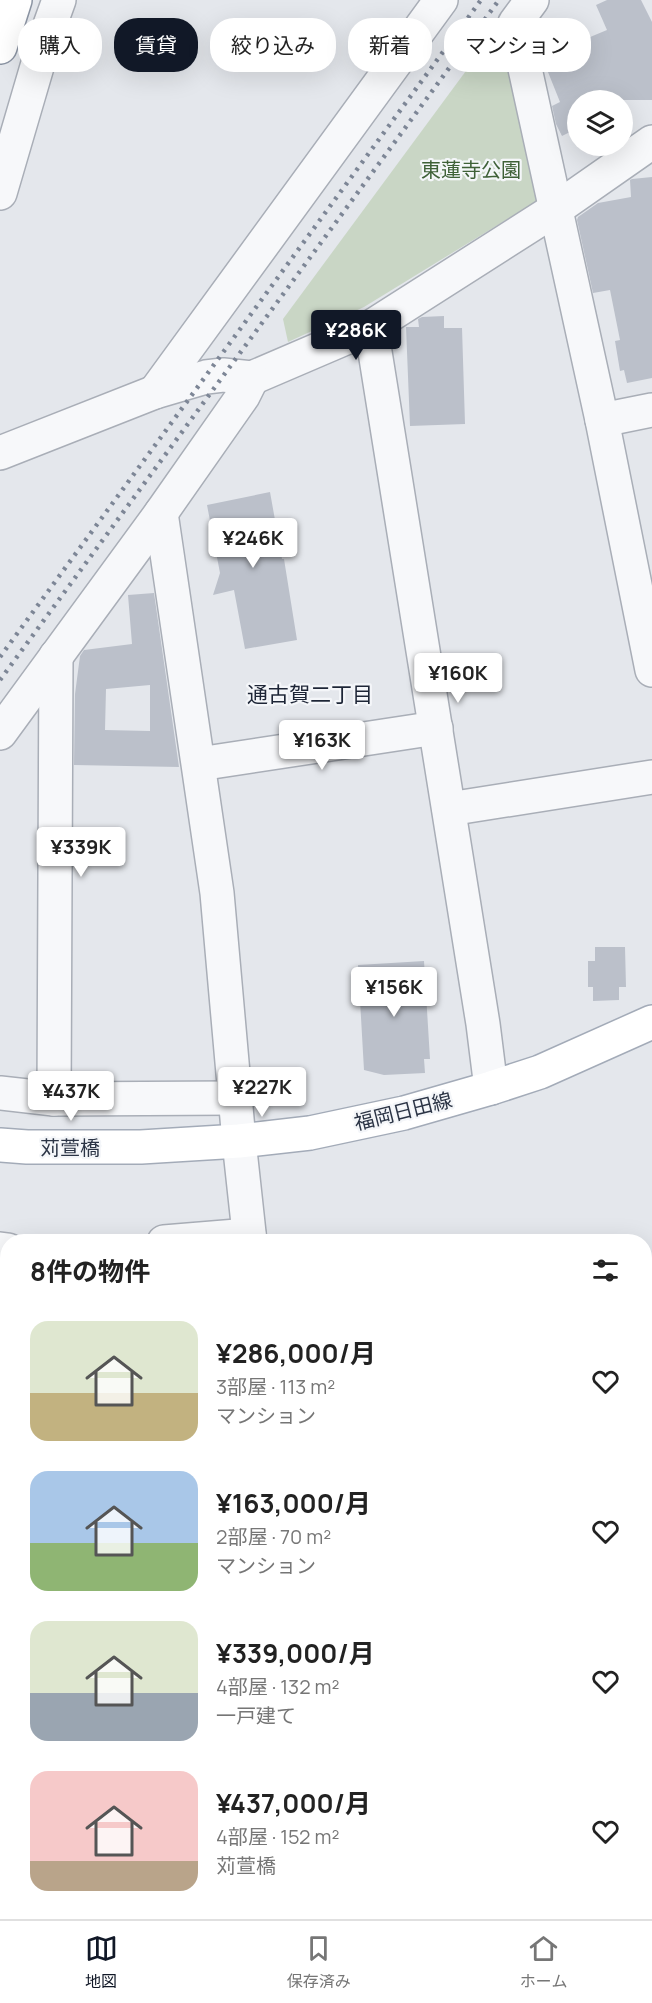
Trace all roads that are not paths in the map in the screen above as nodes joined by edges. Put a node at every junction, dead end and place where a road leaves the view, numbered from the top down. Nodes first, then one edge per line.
1 (15, 0) edge
2 (59, 0) edge
3 (441, 0) edge
4 (532, 0) edge
5 (0, 47) edge
6 (652, 142) edge
7 (0, 193) edge
8 (556, 209) junction
9 (371, 327) junction
10 (252, 378) junction
11 (155, 392) junction
12 (652, 410) edge
13 (602, 420) junction
14 (0, 453) edge
15 (161, 513) junction
16 (56, 656) junction
17 (652, 670) edge
18 (436, 728) junction
19 (0, 733) edge
20 (199, 764) junction
21 (652, 777) edge
22 (449, 809) junction
23 (652, 1022) edge
24 (491, 1088) junction
25 (0, 1093) edge
26 (235, 1098) junction
27 (54, 1100) junction
28 (239, 1141) junction
29 (0, 1144) edge
30 (141, 1147) joint
31 (250, 1234) edge

1 - 5 main road
2 - 7 street
3 - 11 street
4 - 8 street
6 - 8 street
8 - 9 street
8 - 13 street
9 - 10 street
9 - 18 street
10 - 11 street
10 - 15 street
11 - 14 street
12 - 13 street
13 - 17 street
15 - 16 street
15 - 20 street
16 - 19 street
16 - 27 street
18 - 20 street
18 - 22 street
20 - 26 street
21 - 22 street
22 - 24 street
23 - 24 main road, 福岡日田線
24 - 28 main road, 福岡日田線
25 - 27 street
26 - 27 street
26 - 28 street
28 - 30 main road, 福岡日田線
28 - 31 street
29 - 30 main road, 苅萱橋

